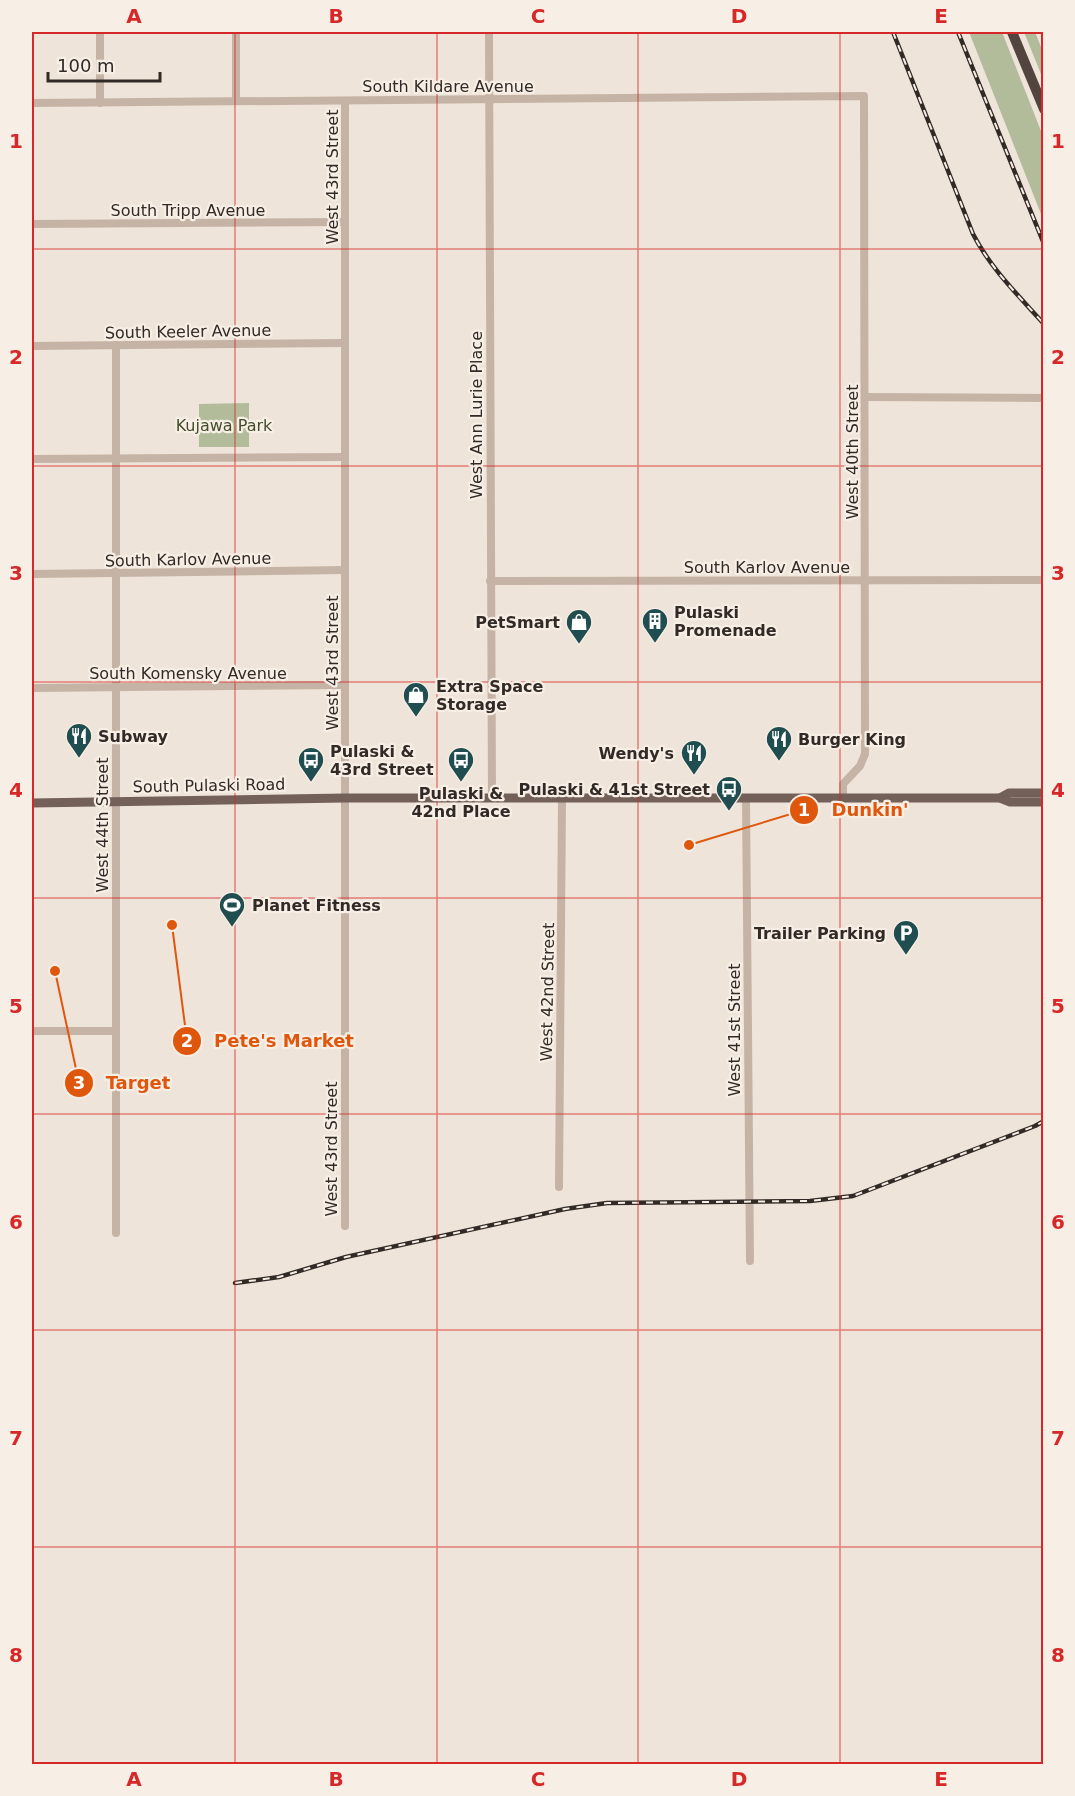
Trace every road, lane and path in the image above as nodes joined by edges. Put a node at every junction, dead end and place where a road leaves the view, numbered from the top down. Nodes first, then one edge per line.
1 (100, 32) edge
2 (236, 32) edge
3 (489, 32) edge
4 (1012, 32) edge
5 (864, 96) joint
6 (489, 99) junction
7 (236, 101) junction
8 (345, 101) junction
9 (100, 102) junction
10 (32, 103) edge
11 (1044, 109) edge
12 (345, 222) junction
13 (32, 224) edge
14 (345, 343) junction
15 (116, 345) junction
16 (32, 346) edge
17 (865, 397) junction
18 (1044, 398) edge
19 (345, 457) junction
20 (32, 459) edge
21 (116, 459) junction
22 (345, 570) junction
23 (116, 573) junction
24 (32, 574) edge
25 (865, 580) junction
26 (1044, 580) edge
27 (490, 582) junction
28 (345, 685) junction
29 (116, 687) junction
30 (32, 688) edge
31 (1044, 793) edge
32 (345, 798) junction
33 (492, 798) junction
34 (562, 798) junction
35 (1000, 798) junction
36 (746, 799) junction
37 (843, 799) junction
38 (116, 802) junction
39 (1044, 802) edge
40 (32, 803) edge
41 (32, 1031) edge
42 (116, 1031) junction
43 (559, 1187) dead end
44 (345, 1226) dead end
45 (116, 1233) dead end
46 (750, 1261) dead end

1 - 9 street
2 - 7 street
3 - 6 street, West Ann Lurie Place
4 - 11 highway
5 - 6 street, South Kildare Avenue
5 - 17 street, West 40th Street
6 - 8 street, South Kildare Avenue
6 - 27 street, West Ann Lurie Place
7 - 8 street, South Kildare Avenue
7 - 9 street, South Kildare Avenue
8 - 12 street, West 43rd Street
9 - 10 street, South Kildare Avenue
12 - 13 street, South Tripp Avenue
12 - 14 street, West 43rd Street
14 - 15 street, South Keeler Avenue
14 - 19 street, West 43rd Street
15 - 16 street, South Keeler Avenue
15 - 21 street, West 44th Street
17 - 18 street
17 - 25 street, West 40th Street
19 - 21 street
19 - 22 street, West 43rd Street
20 - 21 street
21 - 23 street, West 44th Street
22 - 23 street, South Karlov Avenue
22 - 28 street, West 43rd Street
23 - 24 street, South Karlov Avenue
23 - 29 street, West 44th Street
25 - 26 street, South Karlov Avenue
25 - 27 street, South Karlov Avenue
25 - 37 street, West 40th Street
27 - 33 street, West Ann Lurie Place
28 - 29 street, South Komensky Avenue
28 - 32 street, West 43rd Street
29 - 30 street, South Komensky Avenue
29 - 38 street, West 44th Street
31 - 35 main road, South Pulaski Road
32 - 33 main road, South Pulaski Road
32 - 38 main road, South Pulaski Road
32 - 44 street, West 43rd Street
33 - 34 main road, South Pulaski Road
34 - 36 main road, South Pulaski Road
34 - 43 street, West 42nd Street
35 - 37 main road, South Pulaski Road
35 - 39 main road, South Pulaski Road
36 - 37 main road, South Pulaski Road
36 - 46 street, West 41st Street
38 - 40 main road, South Pulaski Road
38 - 42 street, West 44th Street
41 - 42 street
42 - 45 street, West 44th Street

